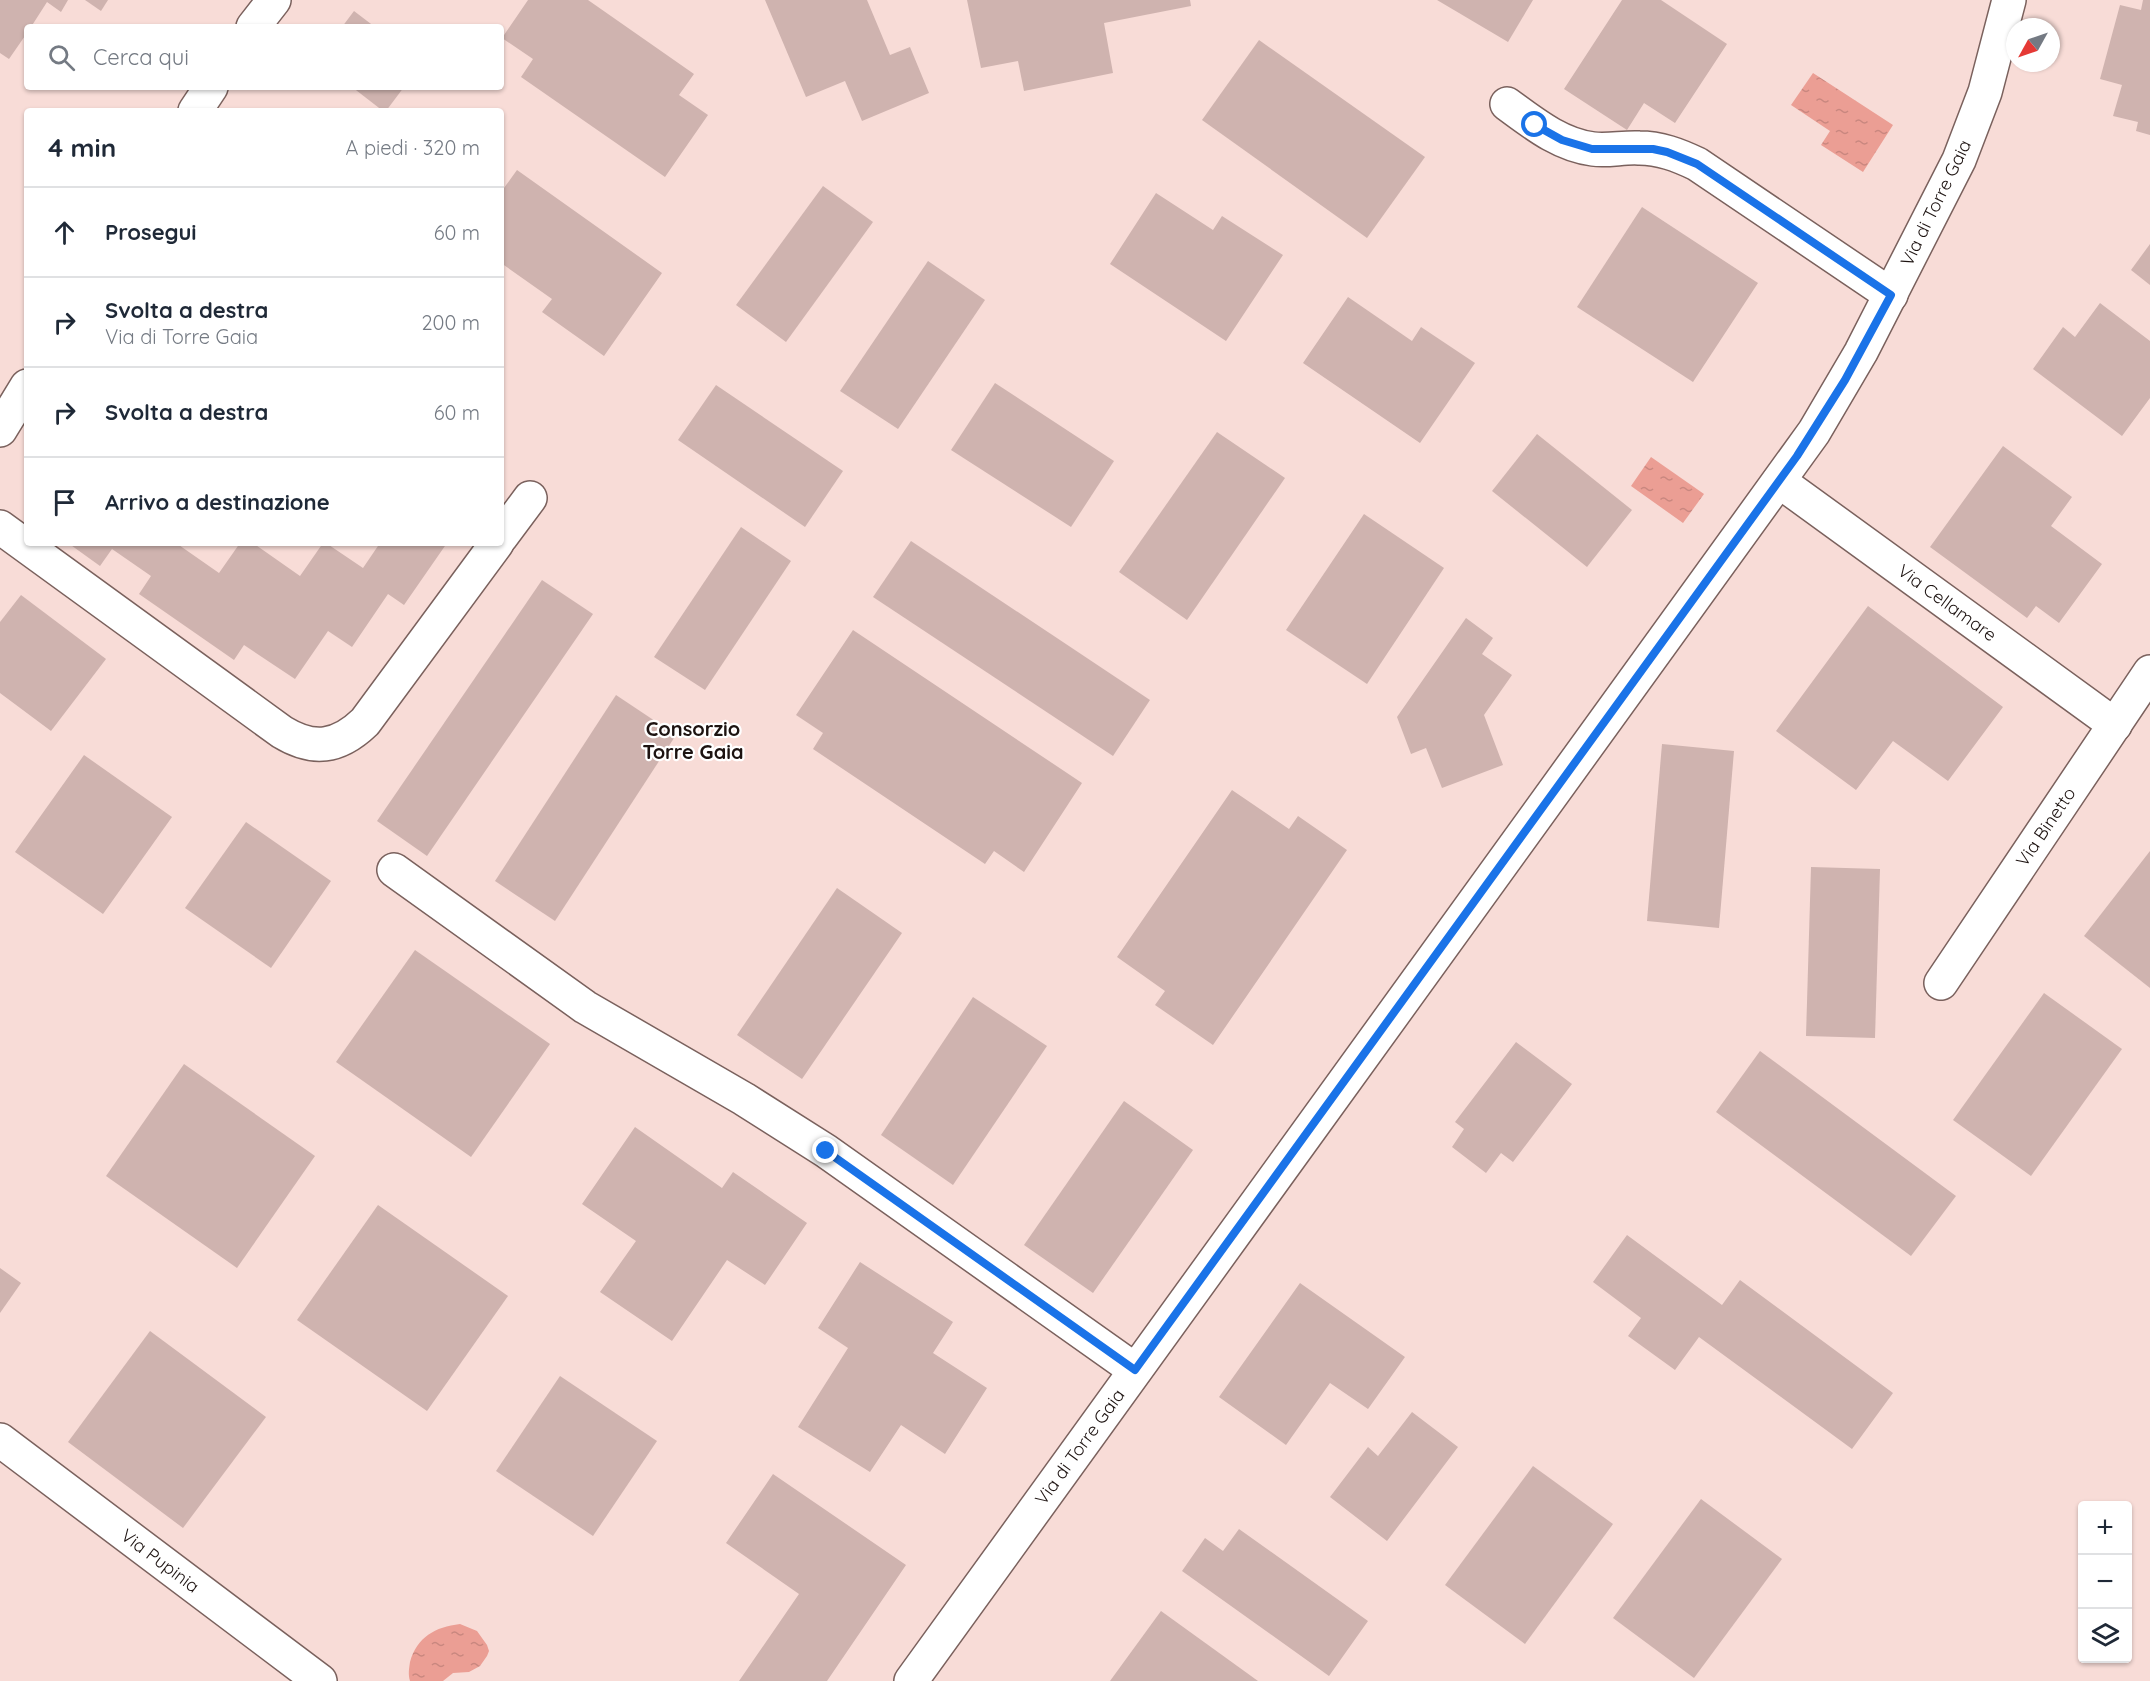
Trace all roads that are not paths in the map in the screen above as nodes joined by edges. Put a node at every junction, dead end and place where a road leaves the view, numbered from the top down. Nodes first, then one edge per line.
1 (274, 0) edge
2 (2009, 0) edge
3 (256, 24) edge
4 (209, 90) edge
5 (1507, 104) dead end
6 (197, 108) edge
7 (1891, 295) junction
8 (24, 390) edge
9 (3, 418) edge
10 (1779, 481) junction
11 (530, 498) dead end
12 (0, 527) edge
13 (504, 533) edge
14 (24, 544) edge
15 (26, 546) edge
16 (494, 546) edge
17 (2150, 672) edge
18 (2115, 725) junction
19 (394, 870) dead end
20 (1941, 983) dead end
21 (1135, 1370) junction
22 (0, 1440) edge
23 (320, 1681) edge
24 (911, 1681) edge

1 - 3 street
2 - 7 street, Via di Torre Gaia
4 - 6 street
5 - 7 street
7 - 10 street, Via di Torre Gaia
8 - 9 street
10 - 18 street, Via Cellamare
10 - 21 street, Via di Torre Gaia
11 - 13 street
12 - 14 street
15 - 16 street
17 - 18 street, Via Binetto
18 - 20 street, Via Binetto
19 - 21 street
21 - 24 street, Via di Torre Gaia
22 - 23 street, Via Pupinia

